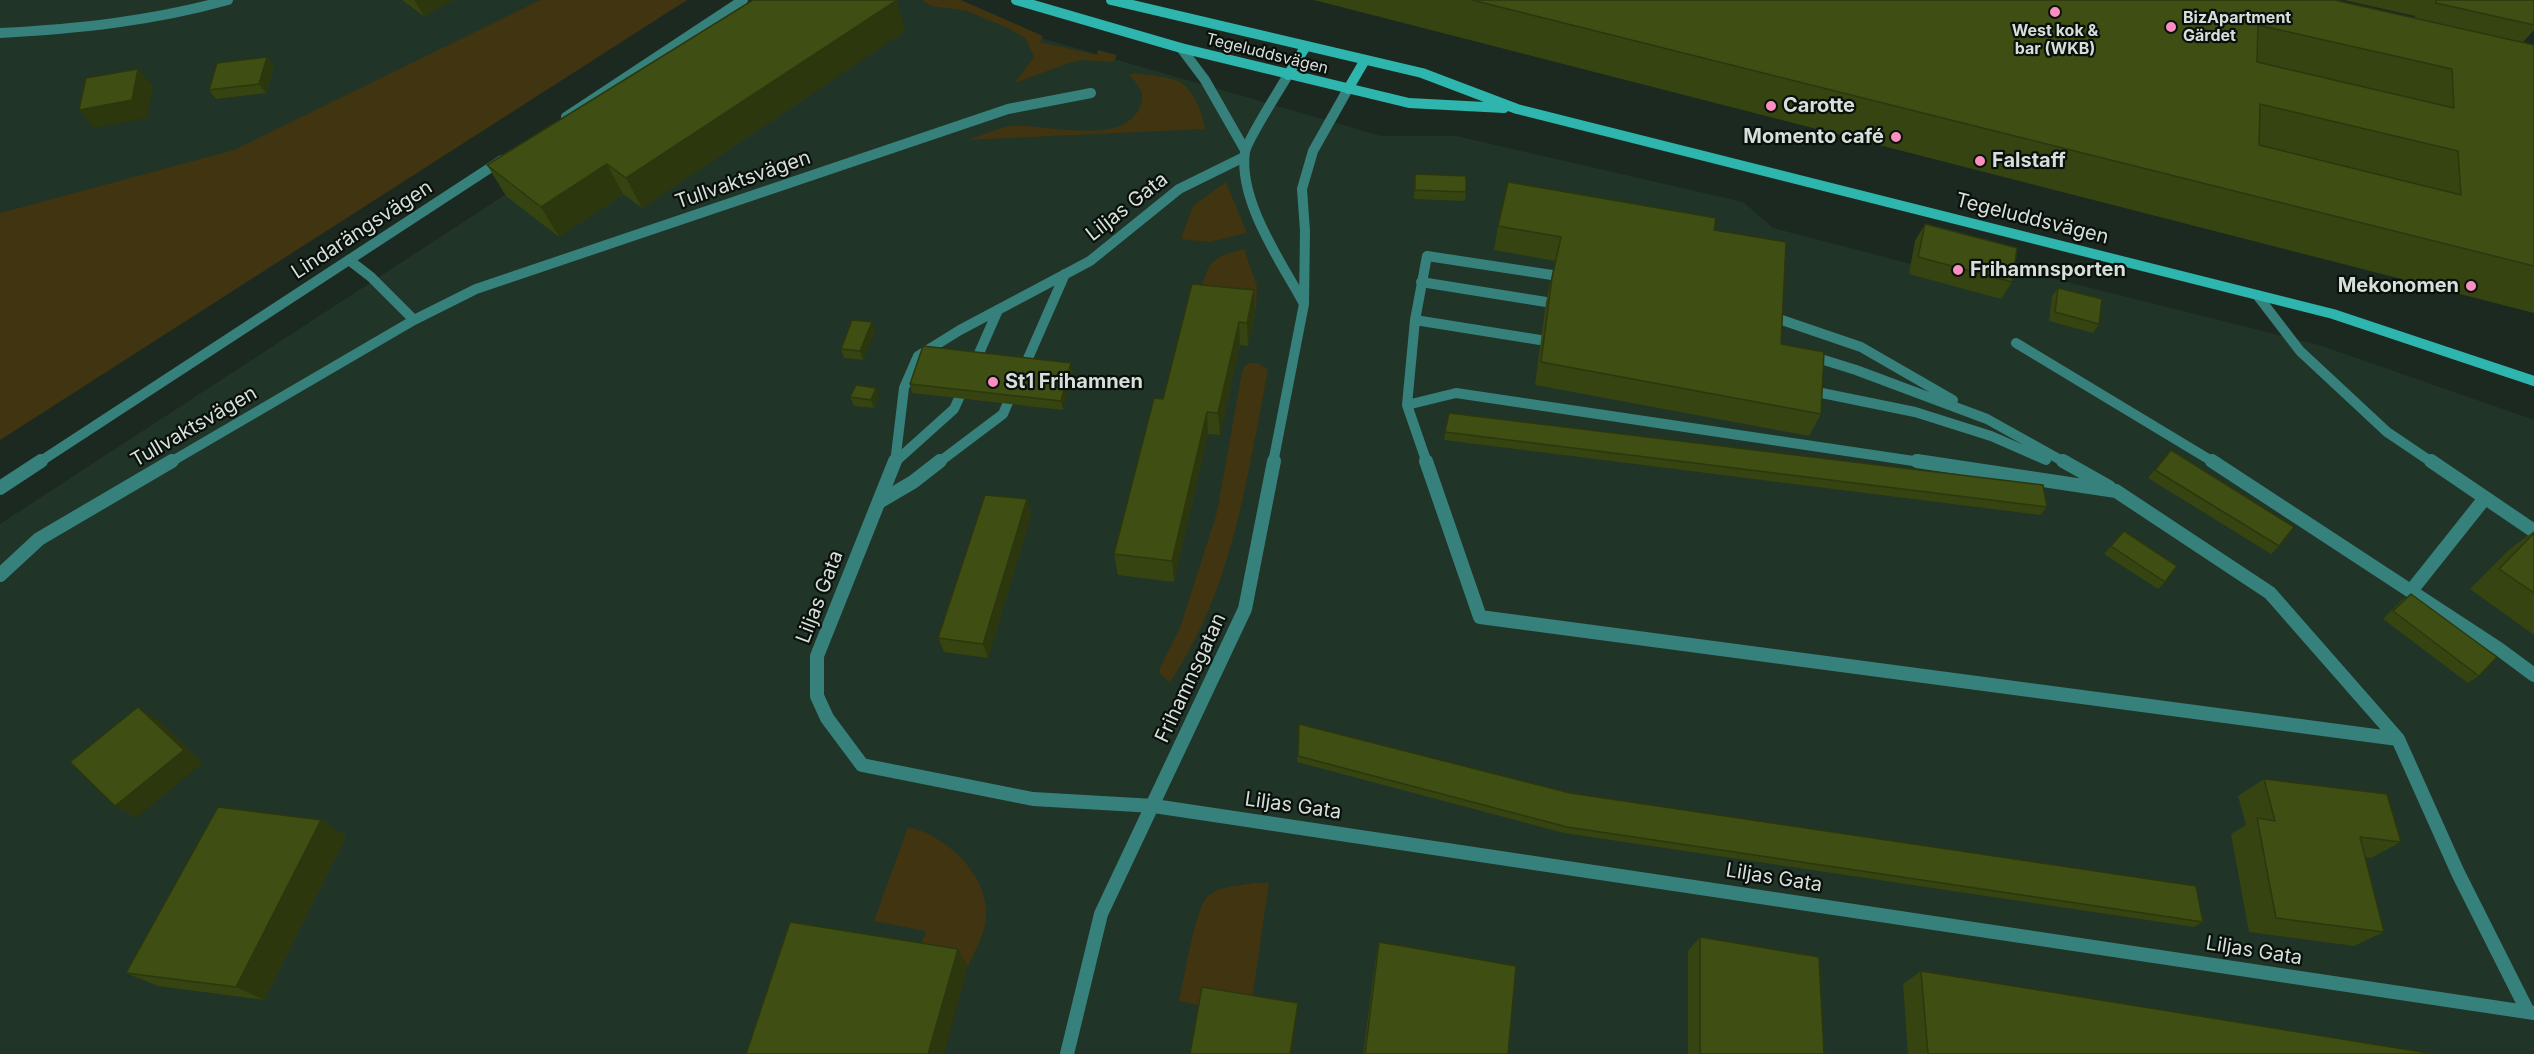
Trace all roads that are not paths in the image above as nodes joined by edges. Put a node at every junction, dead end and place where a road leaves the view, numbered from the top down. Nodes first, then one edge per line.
1 (228, 0) edge
2 (743, 0) edge
3 (1016, 0) edge
4 (1111, 0) edge
5 (1129, 2) edge
6 (0, 33) edge
7 (1306, 46) junction
8 (1181, 48) junction
9 (1365, 60) junction
10 (1288, 75) junction
11 (1348, 89) junction
12 (1091, 93) dead end
13 (1517, 109) junction
14 (558, 122) edge
15 (1245, 153) junction
16 (508, 155) edge
17 (349, 260) junction
18 (1065, 274) junction
19 (1552, 275) edge
20 (1421, 282) junction
21 (2257, 295) junction
22 (1546, 302) edge
23 (1304, 304) junction
24 (998, 310) junction
25 (1773, 317) edge
26 (414, 320) junction
27 (1415, 320) junction
28 (1540, 340) dead end
29 (2016, 343) dead end
30 (1792, 350) edge
31 (2534, 381) edge
32 (1812, 392) edge
33 (1407, 405) junction
34 (1987, 419) junction
35 (895, 462) junction
36 (0, 488) edge
37 (2115, 491) junction
38 (2485, 498) junction
39 (879, 502) junction
40 (2534, 531) edge
41 (0, 575) edge
42 (2411, 591) junction
43 (2534, 675) edge
44 (2398, 739) junction
45 (1154, 806) junction
46 (2531, 1013) edge
47 (1067, 1054) edge

1 - 6 street
2 - 14 street
3 - 8 main road, Tegeluddsvägen
4 - 5 main road, Tegeluddsvägen
5 - 7 main road, Tegeluddsvägen
7 - 9 main road, Tegeluddsvägen
7 - 10 main road
8 - 10 main road, Tegeluddsvägen
8 - 15 street
9 - 11 main road
9 - 13 main road, Tegeluddsvägen
10 - 11 main road, Tegeluddsvägen
10 - 15 street
11 - 13 main road, Tegeluddsvägen
11 - 23 street, Frihamnsgatan
12 - 26 street, Tullvaktsvägen
13 - 21 main road, Tegeluddsvägen
15 - 18 street, Liljas Gata
15 - 23 street
16 - 17 street, Lindarängsvägen
17 - 26 street
17 - 36 street, Lindarängsvägen
18 - 24 street, Liljas Gata
18 - 39 street
19 - 20 street
20 - 22 street
20 - 27 street
21 - 31 main road, Tegeluddsvägen
21 - 38 street
23 - 45 street, Frihamnsgatan
24 - 35 street
24 - 35 street, Liljas Gata
25 - 34 street
26 - 41 street, Tullvaktsvägen
27 - 28 street
27 - 33 street
29 - 42 street
30 - 34 street
32 - 37 street
33 - 37 street
33 - 44 street
34 - 37 street
35 - 39 street, Liljas Gata
37 - 44 street
38 - 40 street
38 - 42 street
39 - 45 street, Liljas Gata
42 - 43 street
44 - 46 street
45 - 46 street, Liljas Gata
45 - 47 street, Frihamnsgatan

